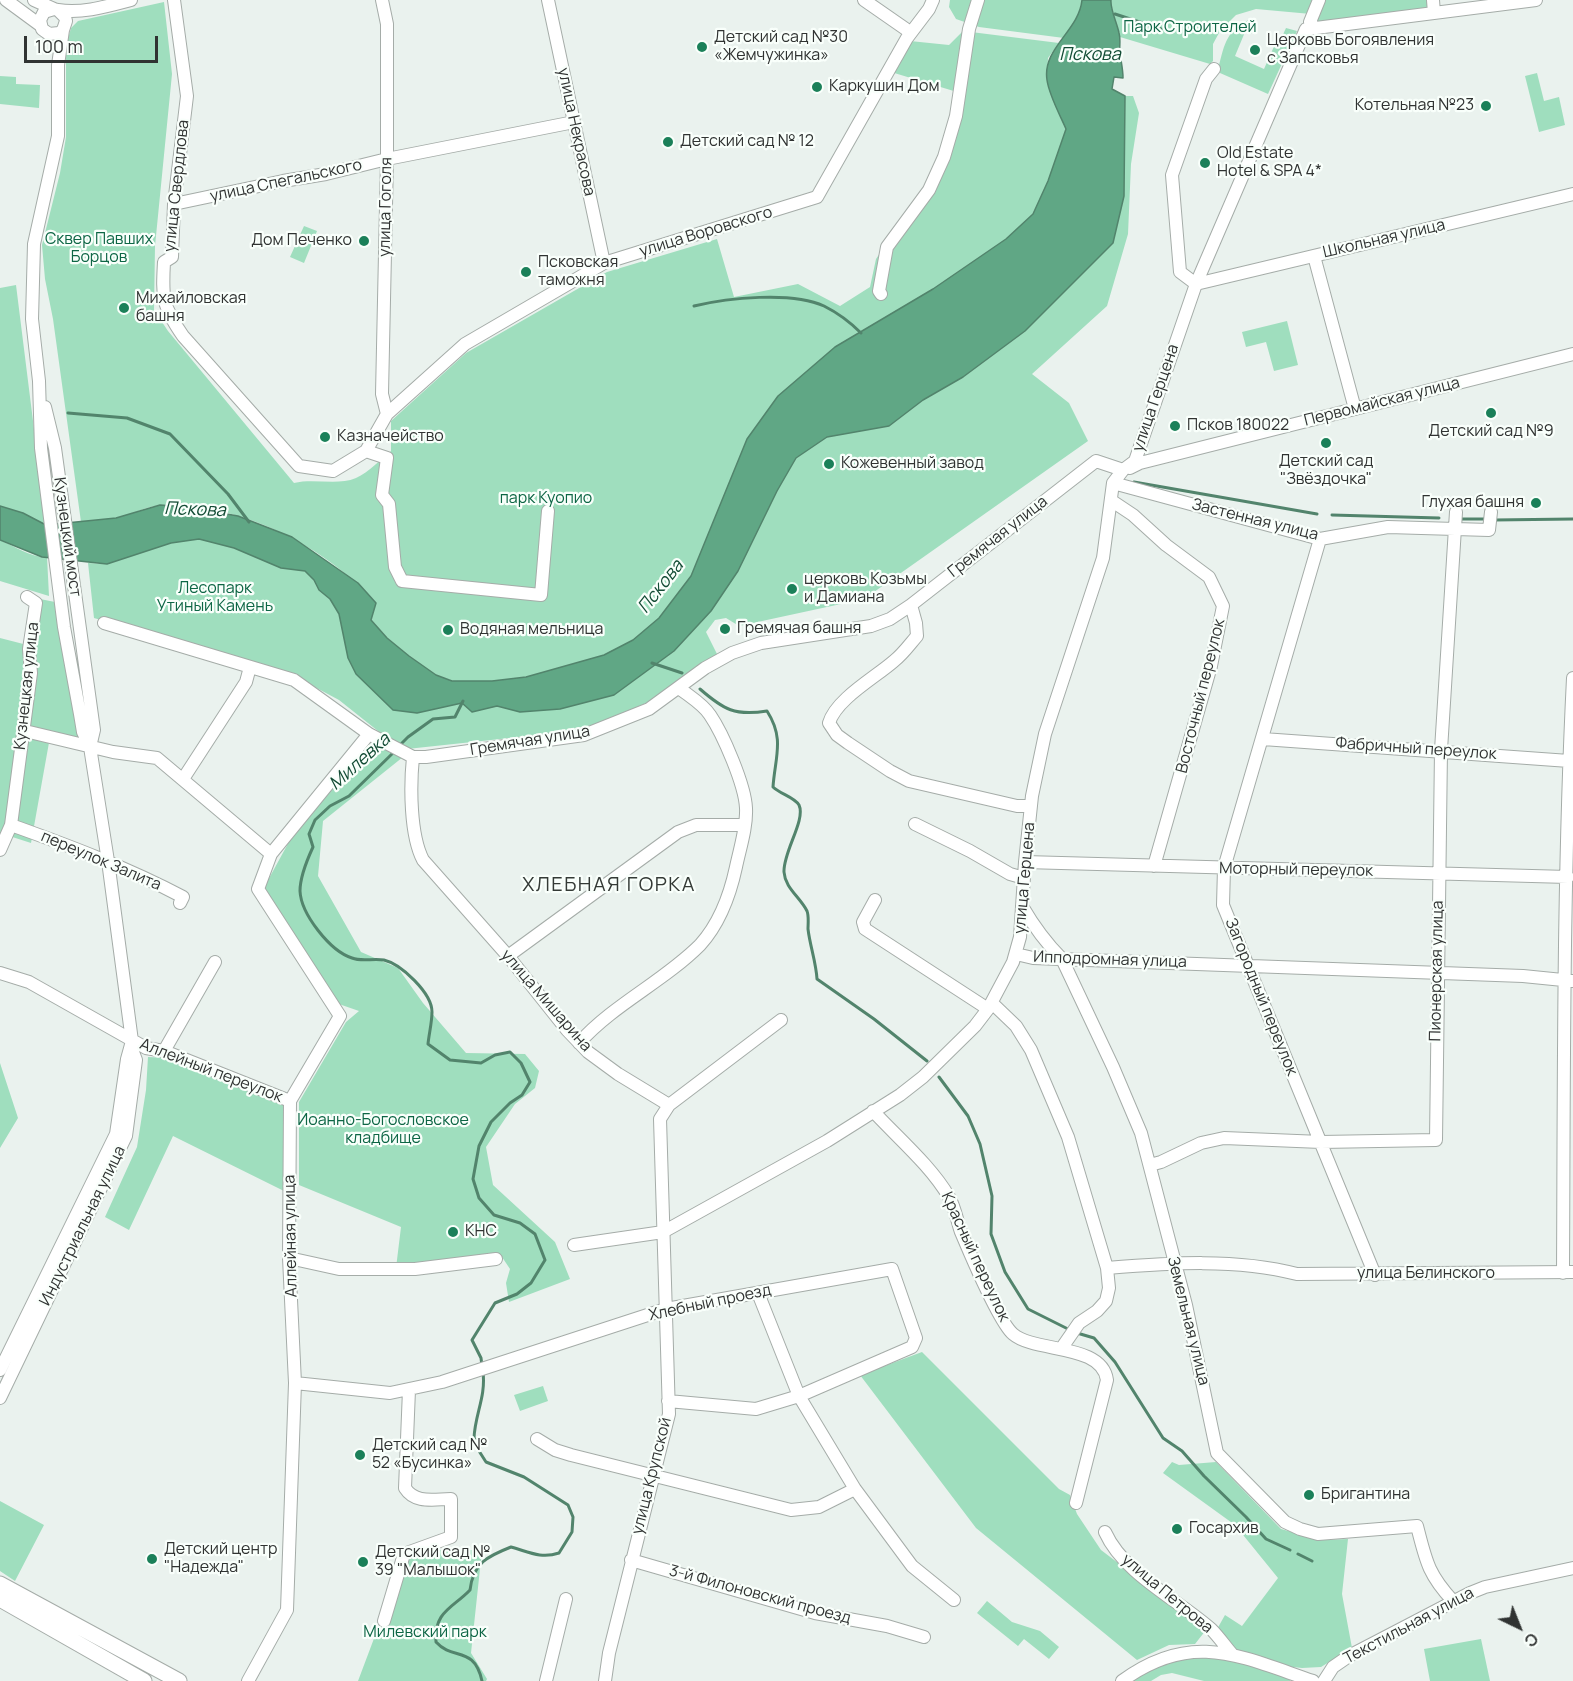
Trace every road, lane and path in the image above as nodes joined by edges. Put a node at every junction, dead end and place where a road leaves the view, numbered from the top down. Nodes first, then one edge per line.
1 (6, 0) edge
2 (34, 0) edge
3 (131, 0) edge
4 (174, 0) edge
5 (382, 0) edge
6 (548, 0) edge
7 (864, 0) edge
8 (933, 0) edge
9 (978, 0) edge
10 (1319, 0) edge
11 (1536, 0) edge
12 (1433, 6) edge
13 (56, 9) junction
14 (96, 9) junction
15 (42, 28) junction
16 (64, 28) junction
17 (1306, 29) junction
18 (910, 32) junction
19 (1214, 69) dead end
20 (59, 82) junction
21 (574, 122) junction
22 (387, 159) junction
23 (1573, 194) edge
24 (174, 204) junction
25 (1314, 256) junction
26 (604, 263) junction
27 (1196, 284) junction
28 (881, 294) dead end
29 (1573, 354) edge
30 (39, 381) junction
31 (1355, 409) junction
32 (387, 414) junction
33 (366, 451) junction
34 (333, 471) joint
35 (1123, 471) junction
36 (1113, 483) junction
37 (1112, 501) junction
38 (548, 511) dead end
39 (1456, 512) dead end
40 (1490, 517) dead end
41 (1456, 529) junction
42 (1320, 539) junction
43 (27, 597) dead end
44 (911, 605) junction
45 (104, 623) dead end
46 (64, 627) joint
47 (79, 627) joint
48 (250, 667) junction
49 (1573, 678) edge
50 (681, 686) junction
51 (25, 731) junction
52 (374, 737) junction
53 (1263, 739) junction
54 (90, 747) junction
55 (1441, 750) junction
56 (410, 755) junction
57 (1569, 761) junction
58 (183, 779) junction
59 (1031, 806) junction
60 (915, 824) dead end
61 (12, 825) junction
62 (744, 825) junction
63 (0, 850) edge
64 (271, 854) junction
65 (108, 861) junction
66 (1025, 862) junction
67 (1154, 866) junction
68 (1224, 868) junction
69 (1438, 873) junction
70 (1568, 877) junction
71 (1024, 878) junction
72 (875, 900) dead end
73 (180, 903) dead end
74 (1022, 905) junction
75 (1016, 954) junction
76 (508, 956) junction
77 (1062, 959) junction
78 (215, 962) dead end
79 (1246, 965) junction
80 (0, 973) edge
81 (1437, 973) junction
82 (1569, 981) edge
83 (990, 1006) junction
84 (781, 1020) dead end
85 (579, 1043) junction
86 (131, 1044) junction
87 (164, 1051) junction
88 (290, 1101) junction
89 (669, 1105) junction
90 (873, 1111) junction
91 (1321, 1142) junction
92 (1150, 1165) junction
93 (663, 1232) junction
94 (574, 1245) dead end
95 (289, 1258) junction
96 (496, 1259) dead end
97 (1174, 1263) junction
98 (1107, 1268) junction
99 (1568, 1273) edge
100 (1375, 1275) junction
101 (758, 1293) junction
102 (666, 1309) junction
103 (1061, 1349) junction
104 (0, 1370) edge
105 (295, 1383) junction
106 (409, 1390) junction
107 (799, 1396) junction
108 (0, 1398) edge
109 (668, 1401) junction
110 (537, 1439) dead end
111 (654, 1478) junction
112 (855, 1489) junction
113 (1076, 1503) dead end
114 (1105, 1532) dead end
115 (631, 1560) junction
116 (1573, 1568) edge
117 (0, 1584) edge
118 (0, 1599) edge
119 (566, 1599) dead end
120 (954, 1600) dead end
121 (1453, 1601) junction
122 (384, 1621) dead end
123 (924, 1637) dead end
124 (1232, 1654) junction
125 (139, 1679) edge
126 (179, 1681) edge
127 (248, 1681) edge
128 (546, 1681) edge
129 (605, 1681) edge
130 (1122, 1681) edge
131 (1313, 1681) edge
132 (1324, 1681) edge

1 - 15 street
2 - 13 street
3 - 14 street
4 - 24 street, улица Свердлова
5 - 22 street, улица Гоголя
6 - 21 street, улица Некрасова
7 - 18 street
8 - 18 street, улица Воровского
9 - 28 street
10 - 17 street, улица Герцена
11 - 12 street
12 - 17 street
13 - 14 street
13 - 15 street
13 - 16 street
14 - 16 street
15 - 16 street
15 - 20 street
16 - 20 street
17 - 27 street, улица Герцена
18 - 26 street, улица Воровского
19 - 27 street
20 - 30 street
21 - 22 street, улица Спегальского
21 - 26 street, улица Некрасова
22 - 24 street, улица Спегальского
22 - 32 street, улица Гоголя
23 - 25 street, Школьная улица
24 - 34 street, улица Свердлова
25 - 27 street, Школьная улица
25 - 31 street
26 - 32 street, улица Воровского
27 - 35 street, улица Герцена
29 - 31 street, Первомайская улица
30 - 46 street, Кузнецкий мост
30 - 47 street, Кузнецкий мост
31 - 35 street, Первомайская улица
32 - 33 street, улица Воровского
33 - 34 street, улица Воровского
33 - 38 street
35 - 36 street, улица Герцена
35 - 44 street, Гремячая улица
36 - 37 street, улица Герцена
36 - 42 street, Застенная улица
37 - 59 street, улица Герцена
37 - 67 street, Восточный переулок
39 - 41 street, Пионерская улица
40 - 41 street, Застенная улица
41 - 42 street, Застенная улица
41 - 55 street, Пионерская улица
42 - 53 street, Загородный переулок
43 - 51 street, Кузнецкая улица
44 - 50 street, Гремячая улица
44 - 59 street
45 - 48 street
46 - 54 street, Индустриальная улица
47 - 54 street, Индустриальная улица
48 - 52 street
48 - 58 street
49 - 57 street
50 - 56 street, Гремячая улица
50 - 62 street
51 - 54 street
51 - 61 street, Кузнецкая улица
52 - 56 street
52 - 64 street
53 - 55 street, Фабричный переулок
53 - 68 street, Загородный переулок
54 - 58 street
54 - 65 street, Индустриальная улица
55 - 57 street, Фабричный переулок
55 - 69 street, Пионерская улица
56 - 76 street, улица Мишарина
57 - 70 street
58 - 64 street
59 - 66 street, улица Герцена
60 - 71 street
61 - 63 street, Кузнецкая улица
61 - 65 street, переулок Залита
62 - 76 street
62 - 85 street
64 - 88 street
65 - 73 street, переулок Залита
65 - 86 street, Индустриальная улица
66 - 67 street, Моторный переулок
66 - 71 street, улица Герцена
67 - 68 street, Моторный переулок
68 - 69 street, Моторный переулок
68 - 79 street, Загородный переулок
69 - 70 street, Моторный переулок
69 - 81 street, Пионерская улица
70 - 82 street
71 - 74 street, улица Герцена
72 - 83 street
74 - 75 street, улица Герцена
74 - 77 street, Земельная улица
75 - 77 street, Ипподромная улица
75 - 83 street, Ипподромная улица
76 - 85 street, улица Мишарина
77 - 79 street, Ипподромная улица
77 - 92 street, Земельная улица
78 - 87 street
79 - 81 street, Ипподромная улица
79 - 91 street, Загородный переулок
80 - 86 street
81 - 82 street, Ипподромная улица
81 - 91 street, Пионерская улица
82 - 99 street
83 - 90 street, Ипподромная улица
83 - 98 street
84 - 89 street
85 - 89 street, улица Мишарина
86 - 87 street, Аллейный переулок
86 - 104 street, Индустриальная улица
86 - 108 street, Индустриальная улица
87 - 88 street, Аллейный переулок
88 - 95 street, Аллейная улица
89 - 93 street
90 - 93 street, Ипподромная улица
90 - 103 street, Красный переулок
91 - 92 street, Пионерская улица
91 - 100 street, Загородный переулок
92 - 97 street, Земельная улица
93 - 94 street, Ипподромная улица
93 - 102 street, улица Крупской
95 - 96 street
95 - 105 street, Аллейная улица
97 - 98 street, улица Белинского
97 - 100 street, улица Белинского
97 - 121 street, Земельная улица
98 - 103 street
99 - 100 street, улица Белинского
101 - 102 street, Хлебный проезд
101 - 107 street
101 - 107 street, Хлебный проезд
102 - 106 street, Хлебный проезд
102 - 109 street, улица Крупской
103 - 113 street, Красный переулок
105 - 106 street, Хлебный проезд
105 - 127 street, Аллейная улица
106 - 122 street
107 - 109 street
107 - 112 street
109 - 111 street, улица Крупской
110 - 111 street
111 - 112 street
111 - 115 street, улица Крупской
112 - 120 street
114 - 124 street, улица Петрова
115 - 123 street, 3-й Филоновский проезд
115 - 129 street, улица Крупской
116 - 121 street, Текстильная улица
117 - 126 main road
118 - 125 main road
119 - 128 street
121 - 132 street, Текстильная улица
124 - 130 street
124 - 131 street

